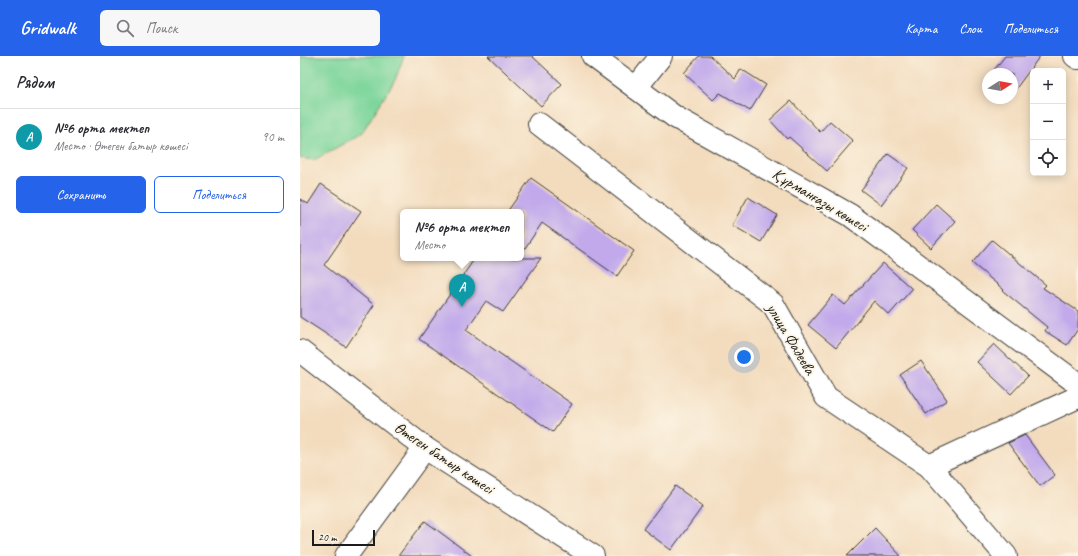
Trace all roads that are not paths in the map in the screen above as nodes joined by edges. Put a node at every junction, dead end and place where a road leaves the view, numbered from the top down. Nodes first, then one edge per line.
1 (593, 56) edge
2 (661, 56) edge
3 (1075, 56) edge
4 (1078, 58) edge
5 (636, 88) junction
6 (539, 124) dead end
7 (300, 351) edge
8 (1078, 384) edge
9 (1078, 397) edge
10 (425, 448) junction
11 (929, 466) junction
12 (346, 556) edge
13 (593, 556) edge
14 (1006, 556) edge

1 - 5 street, Құрманғазы көшесі
2 - 5 street
3 - 4 street
5 - 8 street, Құрманғазы көшесі
6 - 11 street, улица Фадеева
7 - 10 street, Өтеген батыр көшесі
9 - 11 street
10 - 12 street
10 - 13 street, Өтеген батыр көшесі
11 - 14 street, улица Фадеева

